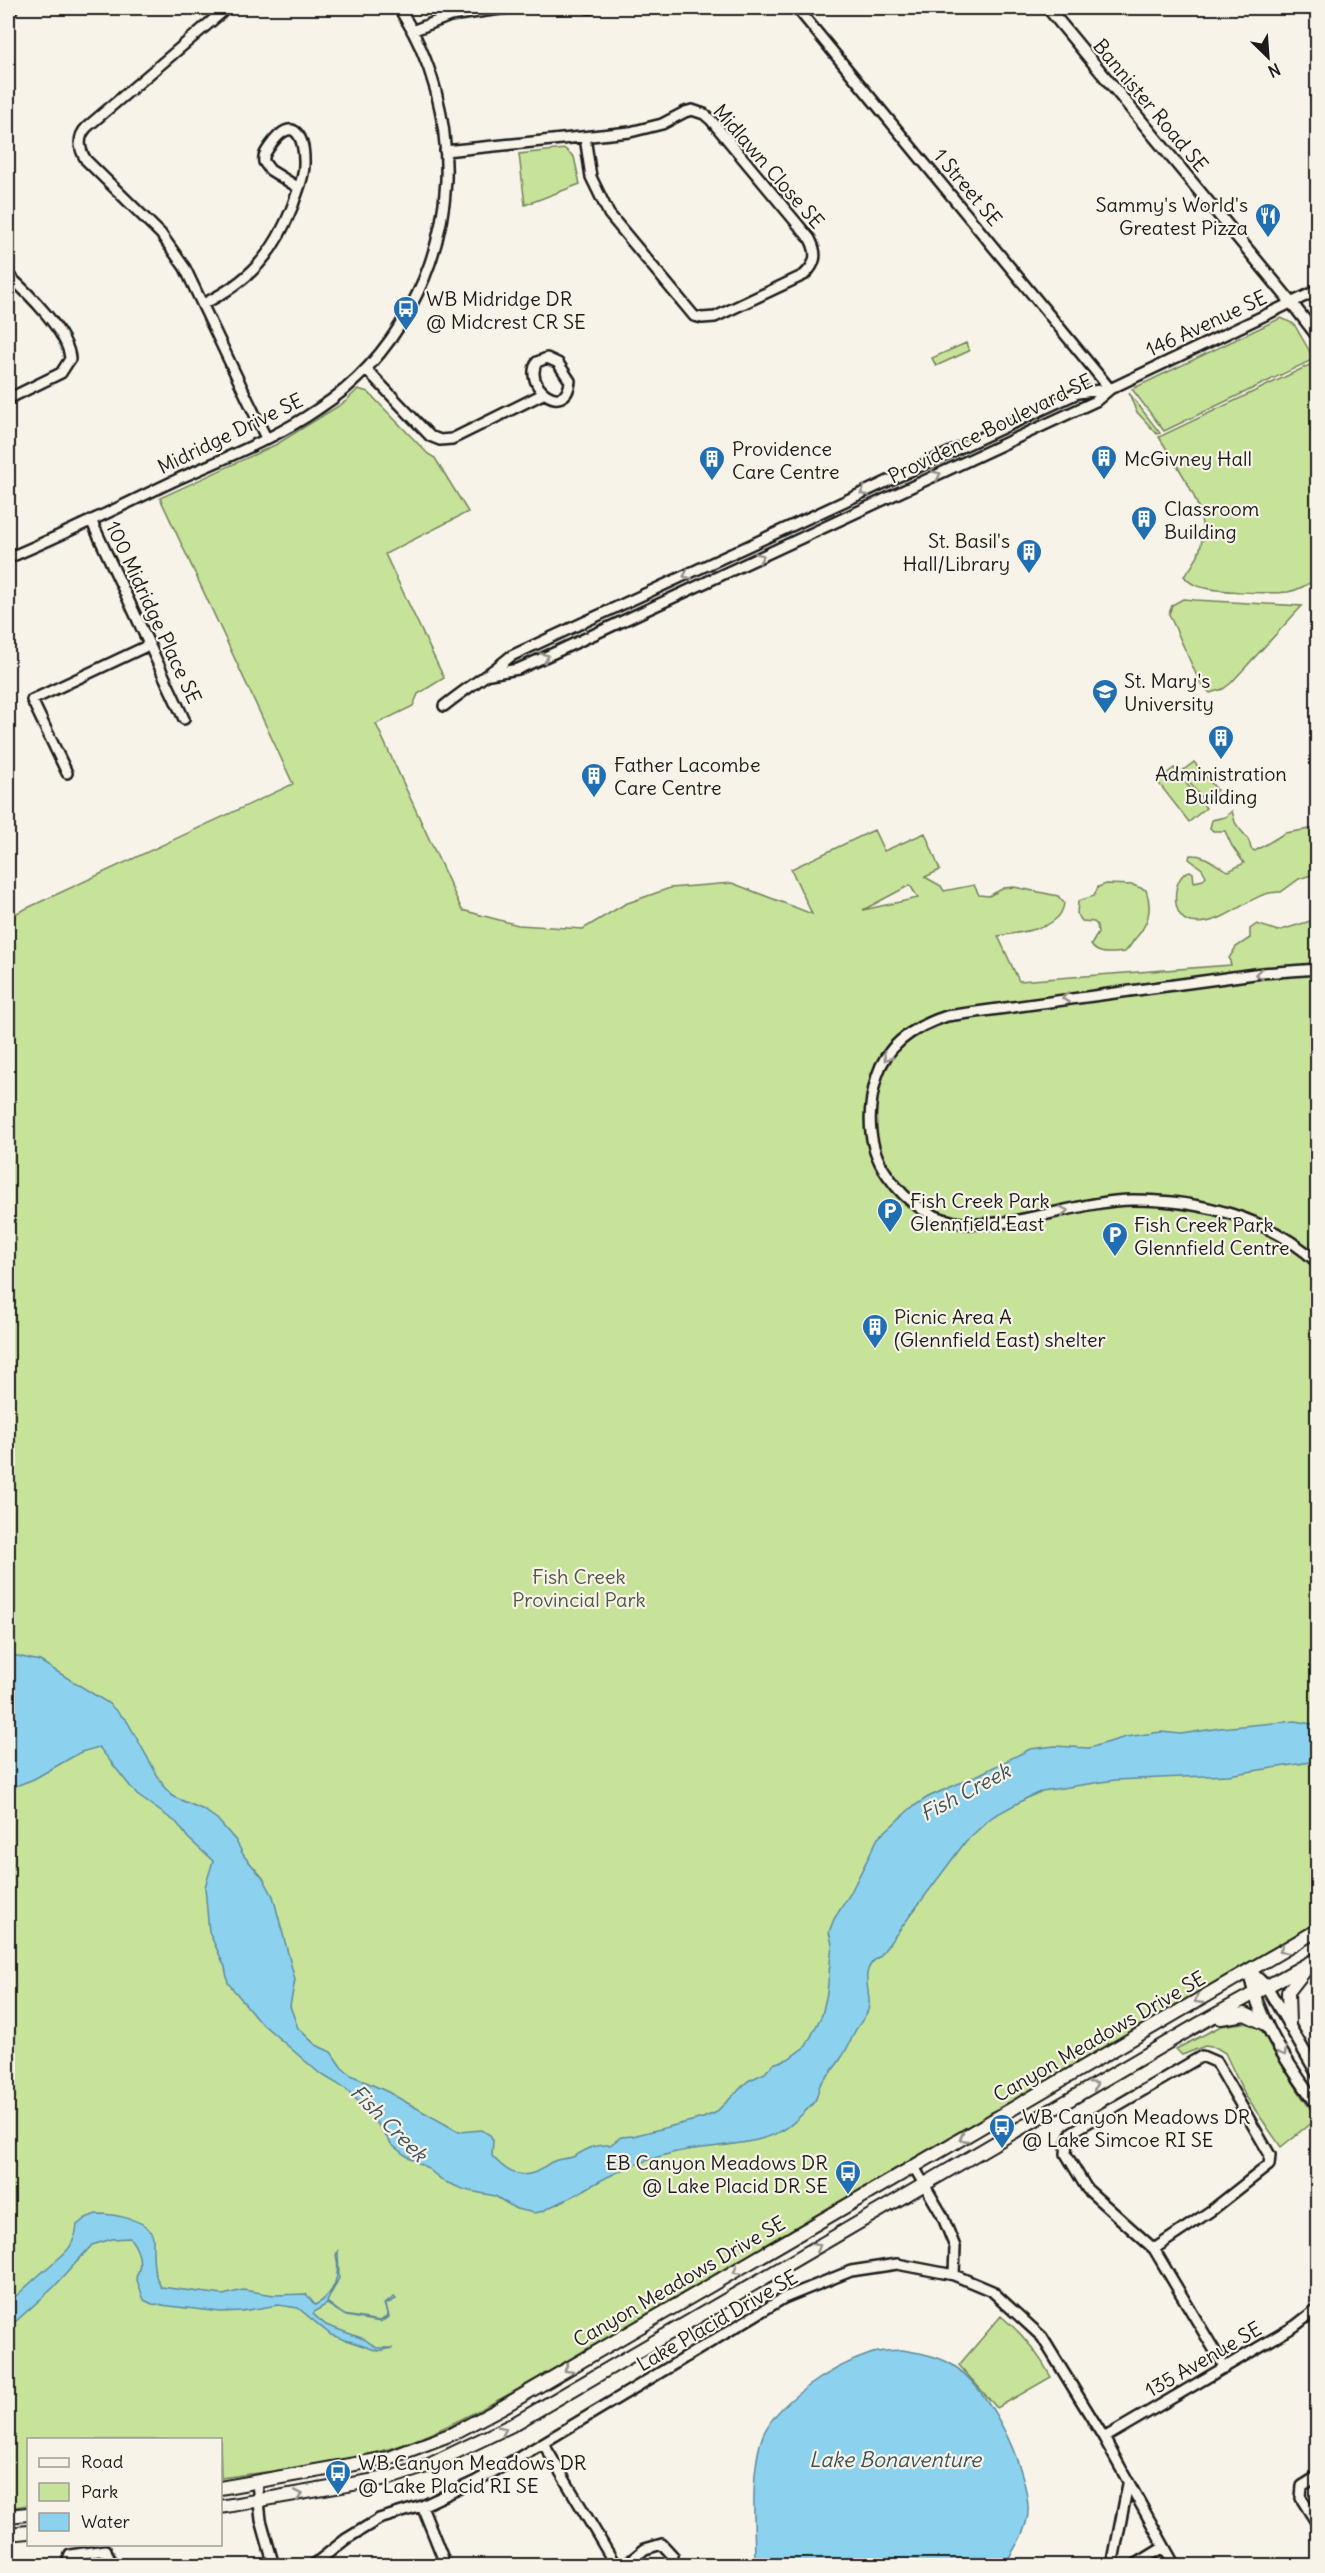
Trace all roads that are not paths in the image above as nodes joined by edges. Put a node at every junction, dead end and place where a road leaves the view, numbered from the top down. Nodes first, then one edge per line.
1 (13, 8) edge
2 (227, 8) edge
3 (399, 8) edge
4 (508, 8) edge
5 (797, 8) edge
6 (1048, 8) edge
7 (8, 12) edge
8 (412, 30) junction
9 (585, 137) junction
10 (446, 151) junction
11 (299, 188) junction
12 (8, 275) edge
13 (1317, 290) edge
14 (1292, 302) junction
15 (203, 304) junction
16 (1317, 337) edge
17 (366, 369) junction
18 (1110, 389) junction
19 (543, 394) junction
20 (8, 399) edge
21 (266, 438) junction
22 (92, 520) junction
23 (8, 558) edge
24 (148, 645) junction
25 (490, 674) junction
26 (444, 706) dead end
27 (184, 719) dead end
28 (67, 773) dead end
29 (1317, 969) edge
30 (1317, 1263) edge
31 (1317, 1930) edge
32 (1315, 1959) edge
33 (1249, 1970) junction
34 (1267, 1987) junction
35 (1253, 1995) junction
36 (1199, 2024) junction
37 (1266, 2024) junction
38 (1289, 2024) junction
39 (1317, 2075) edge
40 (1317, 2106) edge
41 (914, 2167) junction
42 (925, 2184) junction
43 (1154, 2249) junction
44 (954, 2275) junction
45 (1317, 2308) edge
46 (1225, 2368) junction
47 (1104, 2438) junction
48 (543, 2443) junction
49 (1317, 2476) edge
50 (257, 2483) junction
51 (1128, 2484) junction
52 (222, 2488) edge
53 (260, 2502) junction
54 (422, 2506) junction
55 (222, 2507) edge
56 (27, 2514) edge
57 (8, 2516) edge
58 (1317, 2525) edge
59 (27, 2532) edge
60 (8, 2534) edge
61 (1164, 2547) junction
62 (66, 2565) edge
63 (112, 2565) edge
64 (274, 2565) edge
65 (312, 2565) edge
66 (446, 2565) edge
67 (616, 2565) edge
68 (624, 2565) edge
69 (672, 2565) edge
70 (1112, 2565) edge
71 (1133, 2565) edge
72 (1175, 2565) edge

1 - 7 street
2 - 15 street
3 - 8 street, Midridge Drive SE
4 - 8 street
5 - 18 street, 1 Street SE
6 - 14 street, Bannister Road SE
8 - 10 street, Midridge Drive SE
9 - 9 street, Midlawn Close SE
9 - 10 street, Midlawn Close SE
10 - 17 street, Midridge Drive SE
11 - 11 street
11 - 15 street
12 - 20 street
13 - 14 street, 146 Avenue SE
14 - 16 street, Bannister Road SE
14 - 18 street, 146 Avenue SE
15 - 21 street
17 - 19 street
17 - 21 street, Midridge Drive SE
25 -> 18 street, Providence Boulevard SE
18 -> 25 street, Providence Boulevard SE
19 - 19 street
21 - 22 street, Midridge Drive SE
22 - 23 street, Midridge Drive SE
22 - 24 street, 100 Midridge Place SE
24 - 27 street, 100 Midridge Place SE
24 - 28 street
25 - 26 street, Providence Boulevard SE
29 -> 30 street
31 -> 33 main road, Canyon Meadows Drive SE
32 - 34 main road, Canyon Meadows Drive SE
32 - 38 main road
33 - 34 street
33 - 35 street
33 -> 41 main road, Canyon Meadows Drive SE
34 - 35 main road, Canyon Meadows Drive SE
34 - 38 street
35 - 36 main road, Canyon Meadows Drive SE
35 - 37 street
36 - 37 main road
42 -> 36 main road, Canyon Meadows Drive SE
37 -> 40 street
38 - 39 street
41 - 42 street
41 -> 50 main road, Canyon Meadows Drive SE
42 - 44 street
53 -> 42 main road, Canyon Meadows Drive SE
43 - 43 street
43 - 46 street
44 - 47 street, Lake Placid Drive SE
44 - 48 street, Lake Placid Drive SE
45 - 46 street, 135 Avenue SE
46 - 47 street, 135 Avenue SE
47 - 51 street, Lake Placid Drive SE
48 - 54 street, Lake Placid Drive SE
48 - 67 street
49 - 58 street
50 - 52 main road, Canyon Meadows Drive SE
50 - 53 street
51 - 61 street, Lake Placid Drive SE
51 - 70 street
53 - 55 main road, Canyon Meadows Drive SE
53 - 64 street
54 - 65 street, Lake Placid Drive SE
54 - 66 street
56 - 57 main road
59 - 60 main road
61 - 71 street
61 - 72 street, Lake Placid Drive SE
62 - 63 street
68 - 69 street

